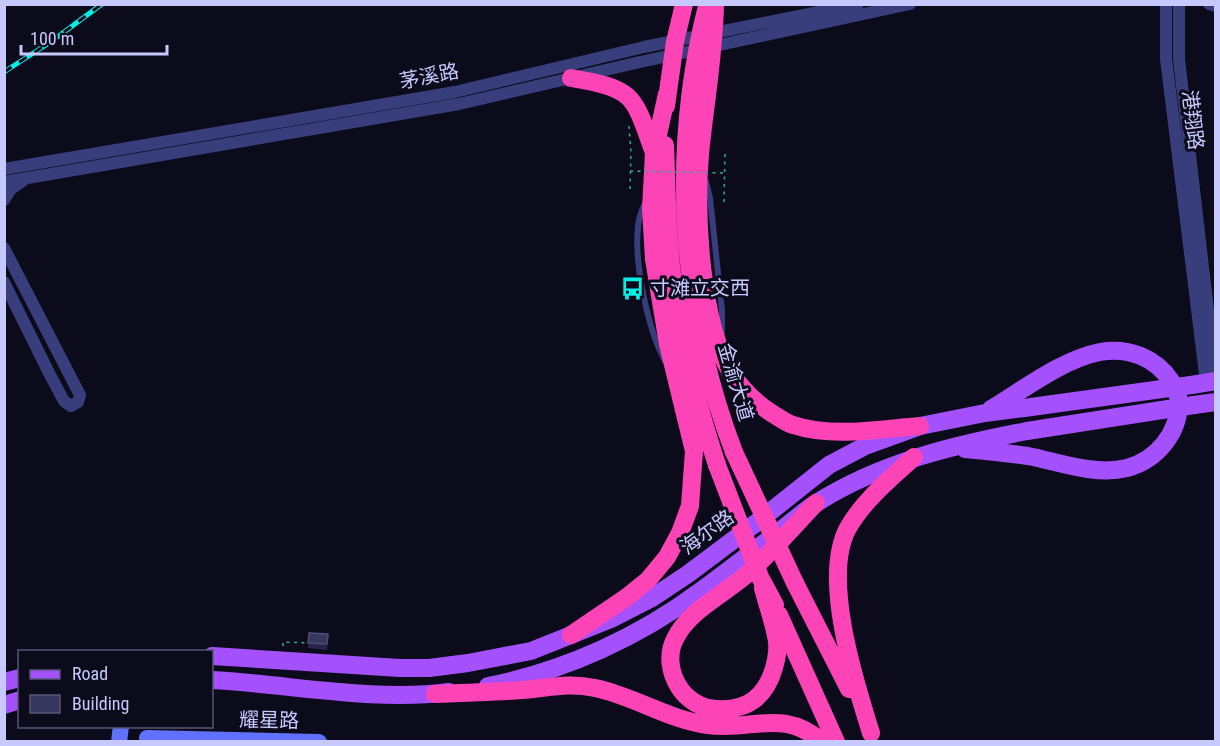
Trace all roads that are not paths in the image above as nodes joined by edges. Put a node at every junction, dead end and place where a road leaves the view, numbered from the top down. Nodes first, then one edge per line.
1 (684, 4) edge
2 (708, 4) edge
3 (715, 4) edge
4 (858, 4) edge
5 (910, 4) edge
6 (1166, 4) edge
7 (1179, 4) edge
8 (1209, 4) edge
9 (1215, 6) edge
10 (706, 42) junction
11 (674, 48) junction
12 (571, 78) junction
13 (667, 94) junction
14 (457, 98) junction
15 (654, 153) junction
16 (114, 158) junction
17 (4, 169) edge
18 (27, 178) junction
19 (4, 182) edge
20 (4, 200) edge
21 (4, 248) edge
22 (4, 282) edge
23 (1207, 382) edge
24 (1215, 402) edge
25 (985, 413) junction
26 (920, 426) junction
27 (951, 447) junction
28 (914, 457) junction
29 (816, 503) junction
30 (772, 608) junction
31 (571, 635) junction
32 (213, 656) edge
33 (213, 680) edge
34 (435, 694) junction
35 (148, 735) edge
36 (873, 737) edge
37 (319, 741) edge
38 (822, 741) edge
39 (836, 741) edge

1 - 11 highway, 金渝大道
2 - 10 highway, 金渝大道
3 - 10 highway
4 - 10 street, 茅溪路
5 - 10 street, 茅溪路
6 - 23 street, 港翔路
7 - 23 street, 港翔路
8 - 9 street
10 - 11 street, 茅溪路
10 - 26 highway
10 - 36 highway, 金渝大道, bridge
11 - 12 street, 茅溪路
11 - 13 highway, 金渝大道
11 - 14 street, 茅溪路
12 - 14 street, 茅溪路
12 - 15 highway
13 - 15 highway
13 - 30 highway, 金渝大道, bridge
14 - 16 street, 茅溪路
15 - 31 highway
16 - 17 street, 茅溪路
16 - 18 street, 茅溪路
18 - 19 street, 茅溪路
18 - 20 street
21 - 22 street
23 - 25 main road, 海尔路, bridge
24 - 27 main road, bridge
25 - 26 main road, 海尔路
25 - 27 main road
26 - 31 main road, 海尔路
27 - 28 main road
28 - 29 main road
28 - 36 highway
29 - 30 highway
29 - 34 main road
30 - 39 highway, 金渝大道
31 - 32 main road, 海尔路
33 - 34 main road
34 - 38 highway
35 - 37 street, 耀星路

